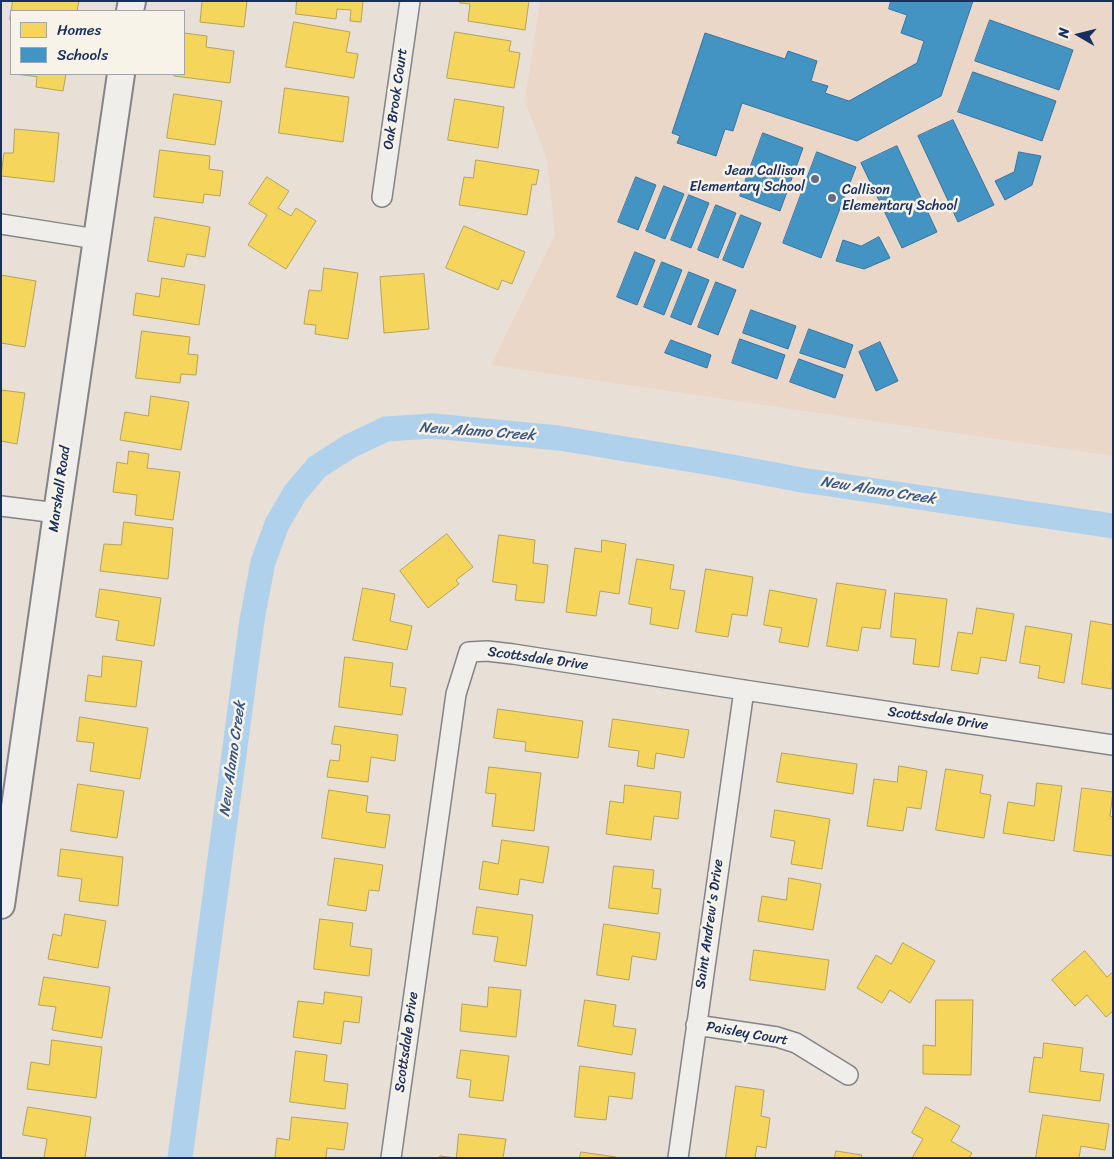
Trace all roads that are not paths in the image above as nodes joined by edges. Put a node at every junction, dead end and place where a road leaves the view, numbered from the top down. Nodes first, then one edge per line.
1 (410, 1) edge
2 (121, 75) edge
3 (382, 196) dead end
4 (1, 224) edge
5 (96, 239) junction
6 (1, 506) edge
7 (57, 513) junction
8 (744, 690) junction
9 (1113, 745) edge
10 (1, 906) edge
11 (696, 1025) junction
12 (848, 1075) dead end
13 (391, 1158) edge
14 (678, 1158) edge

1 - 3 street, Oak Brook Court
2 - 5 street, Marshall Road
4 - 5 street
5 - 7 street, Marshall Road
6 - 7 street
7 - 10 street, Marshall Road
8 - 9 street, Scottsdale Drive
8 - 11 street, Saint Andrew's Drive
8 - 13 street, Scottsdale Drive
11 - 12 street, Paisley Court
11 - 14 street, Saint Andrew's Drive

